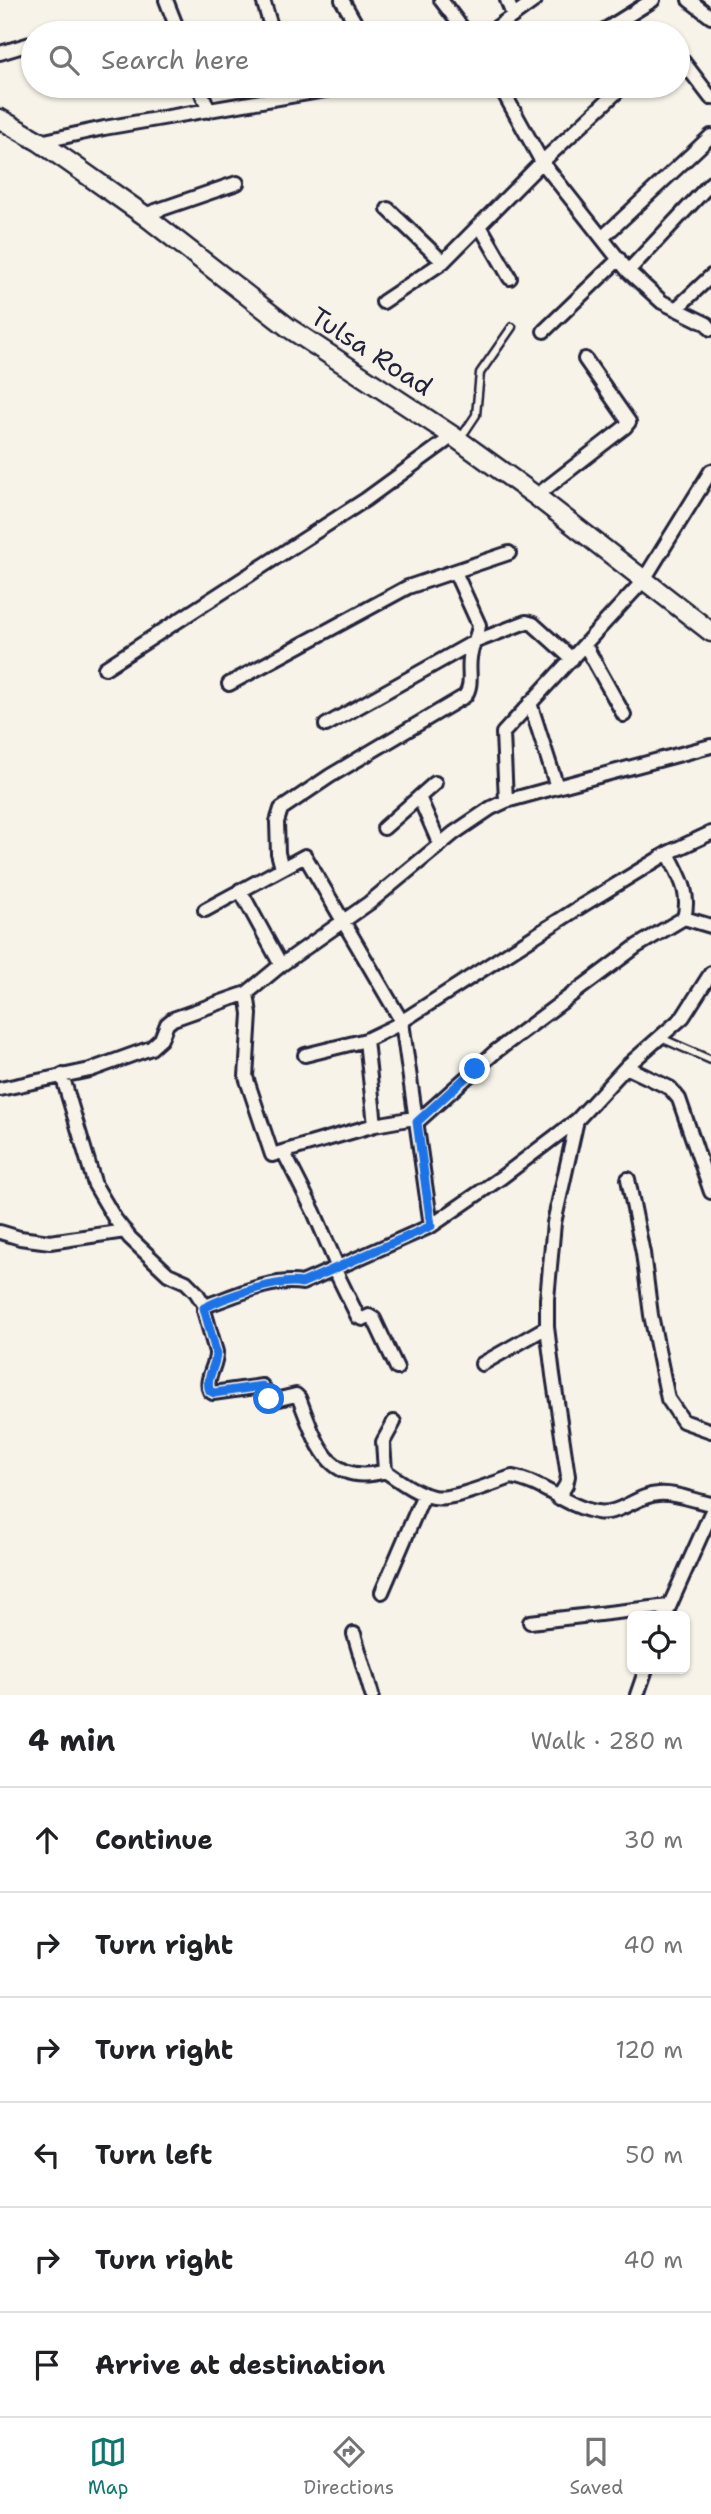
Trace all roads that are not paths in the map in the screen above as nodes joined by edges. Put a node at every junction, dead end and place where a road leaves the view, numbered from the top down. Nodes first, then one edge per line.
1 (166, 0) edge
2 (263, 0) edge
3 (342, 0) edge
4 (441, 0) edge
5 (507, 0) edge
6 (535, 0) edge
7 (653, 0) edge
8 (689, 0) edge
9 (513, 15) junction
10 (711, 17) edge
11 (174, 21) edge
12 (269, 21) edge
13 (353, 21) edge
14 (457, 21) edge
15 (505, 21) edge
16 (619, 21) edge
17 (21, 47) edge
18 (0, 53) edge
19 (690, 71) edge
20 (204, 98) edge
21 (261, 98) edge
22 (506, 98) edge
23 (610, 98) edge
24 (711, 98) edge
25 (209, 111) junction
26 (0, 120) edge
27 (711, 136) edge
28 (40, 142) junction
29 (542, 162) junction
30 (711, 183) edge
31 (237, 184) dead end
32 (388, 209) dead end
33 (144, 215) junction
34 (480, 226) junction
35 (602, 238) junction
36 (618, 259) junction
37 (443, 262) junction
38 (628, 271) junction
39 (711, 276) edge
40 (510, 278) dead end
41 (383, 302) dead end
42 (677, 309) junction
43 (710, 324) edge
44 (512, 327) dead end
45 (544, 331) dead end
46 (585, 359) dead end
47 (456, 439) junction
48 (711, 471) edge
49 (536, 496) junction
50 (509, 553) dead end
51 (455, 572) junction
52 (643, 580) junction
53 (711, 632) edge
54 (474, 642) junction
55 (584, 645) junction
56 (572, 659) junction
57 (105, 668) dead end
58 (229, 684) dead end
59 (530, 703) junction
60 (624, 715) dead end
61 (326, 725) dead end
62 (711, 746) edge
63 (435, 783) dead end
64 (557, 787) junction
65 (419, 797) junction
66 (506, 801) junction
67 (384, 828) dead end
68 (711, 833) edge
69 (440, 845) junction
70 (668, 853) junction
71 (282, 868) junction
72 (240, 891) junction
73 (205, 910) dead end
74 (684, 918) junction
75 (344, 922) junction
76 (711, 926) edge
77 (281, 965) junction
78 (711, 973) edge
79 (247, 993) junction
80 (402, 1022) junction
81 (661, 1038) junction
82 (366, 1040) junction
83 (305, 1055) dead end
84 (711, 1060) edge
85 (626, 1067) junction
86 (62, 1075) junction
87 (0, 1089) edge
88 (416, 1120) junction
89 (577, 1120) junction
90 (375, 1125) junction
91 (284, 1153) junction
92 (628, 1180) dead end
93 (711, 1192) edge
94 (431, 1226) junction
95 (125, 1231) junction
96 (0, 1232) edge
97 (336, 1269) junction
98 (205, 1306) junction
99 (547, 1327) junction
100 (482, 1364) dead end
101 (397, 1368) dead end
102 (394, 1422) dead end
103 (711, 1431) edge
104 (385, 1471) junction
105 (425, 1494) junction
106 (558, 1498) junction
107 (711, 1504) edge
108 (711, 1513) edge
109 (382, 1592) dead end
110 (667, 1611) edge
111 (627, 1614) edge
112 (530, 1622) dead end
113 (354, 1634) dead end
114 (644, 1674) edge
115 (372, 1695) edge
116 (637, 1695) edge

1 - 11 street
2 - 12 street
3 - 13 street
4 - 14 street
5 - 9 street
6 - 9 street
7 - 16 street
8 - 10 street
9 - 15 street
17 - 18 street
19 - 24 street
20 - 25 street
21 - 25 street
22 - 29 street
23 - 29 street
25 - 28 street
26 - 28 main road, Tulsa Road
27 - 35 street
28 - 33 main road, Tulsa Road
29 - 34 street
29 - 35 street
30 - 38 street
31 - 33 street
32 - 37 street
33 - 47 main road, Tulsa Road
34 - 37 street
34 - 40 street
35 - 36 street
36 - 38 street
36 - 45 street
37 - 41 street
38 - 42 street
39 - 42 street
42 - 43 street
44 - 47 lane
46 - 49 street
47 - 49 main road, Tulsa Road
47 - 57 street
48 - 52 street
49 - 52 main road, Tulsa Road
50 - 51 street
51 - 54 street
51 - 58 street
52 - 53 main road, Tulsa Road
52 - 55 street
54 - 56 street
54 - 61 street
54 - 71 street
55 - 56 street
55 - 60 street
56 - 59 street
59 - 64 street
59 - 66 street
62 - 64 street
63 - 65 street
64 - 66 street
65 - 67 street
65 - 69 street
66 - 69 street
68 - 70 street
69 - 75 street
70 - 74 street
70 - 80 street
71 - 72 street
71 - 75 street
72 - 73 street
72 - 77 street
74 - 76 street
74 - 88 street
75 - 77 street
75 - 80 street
77 - 79 street
78 - 81 street
79 - 86 street
79 - 91 street
80 - 82 street
80 - 88 street
81 - 84 lane
81 - 85 street
82 - 83 street
82 - 90 street
85 - 89 street
85 - 93 street
86 - 87 street
86 - 95 street
88 - 90 street
88 - 94 street
89 - 94 street
89 - 99 street
90 - 91 street
91 - 97 street
92 - 103 street
94 - 97 street
95 - 96 street
95 - 98 street
97 - 98 street
97 - 101 street
98 - 104 street
99 - 100 street
99 - 106 street
102 - 104 street
104 - 105 street
105 - 106 street
105 - 109 street
106 - 107 street
108 - 110 street
111 - 112 street
113 - 115 street
114 - 116 street

